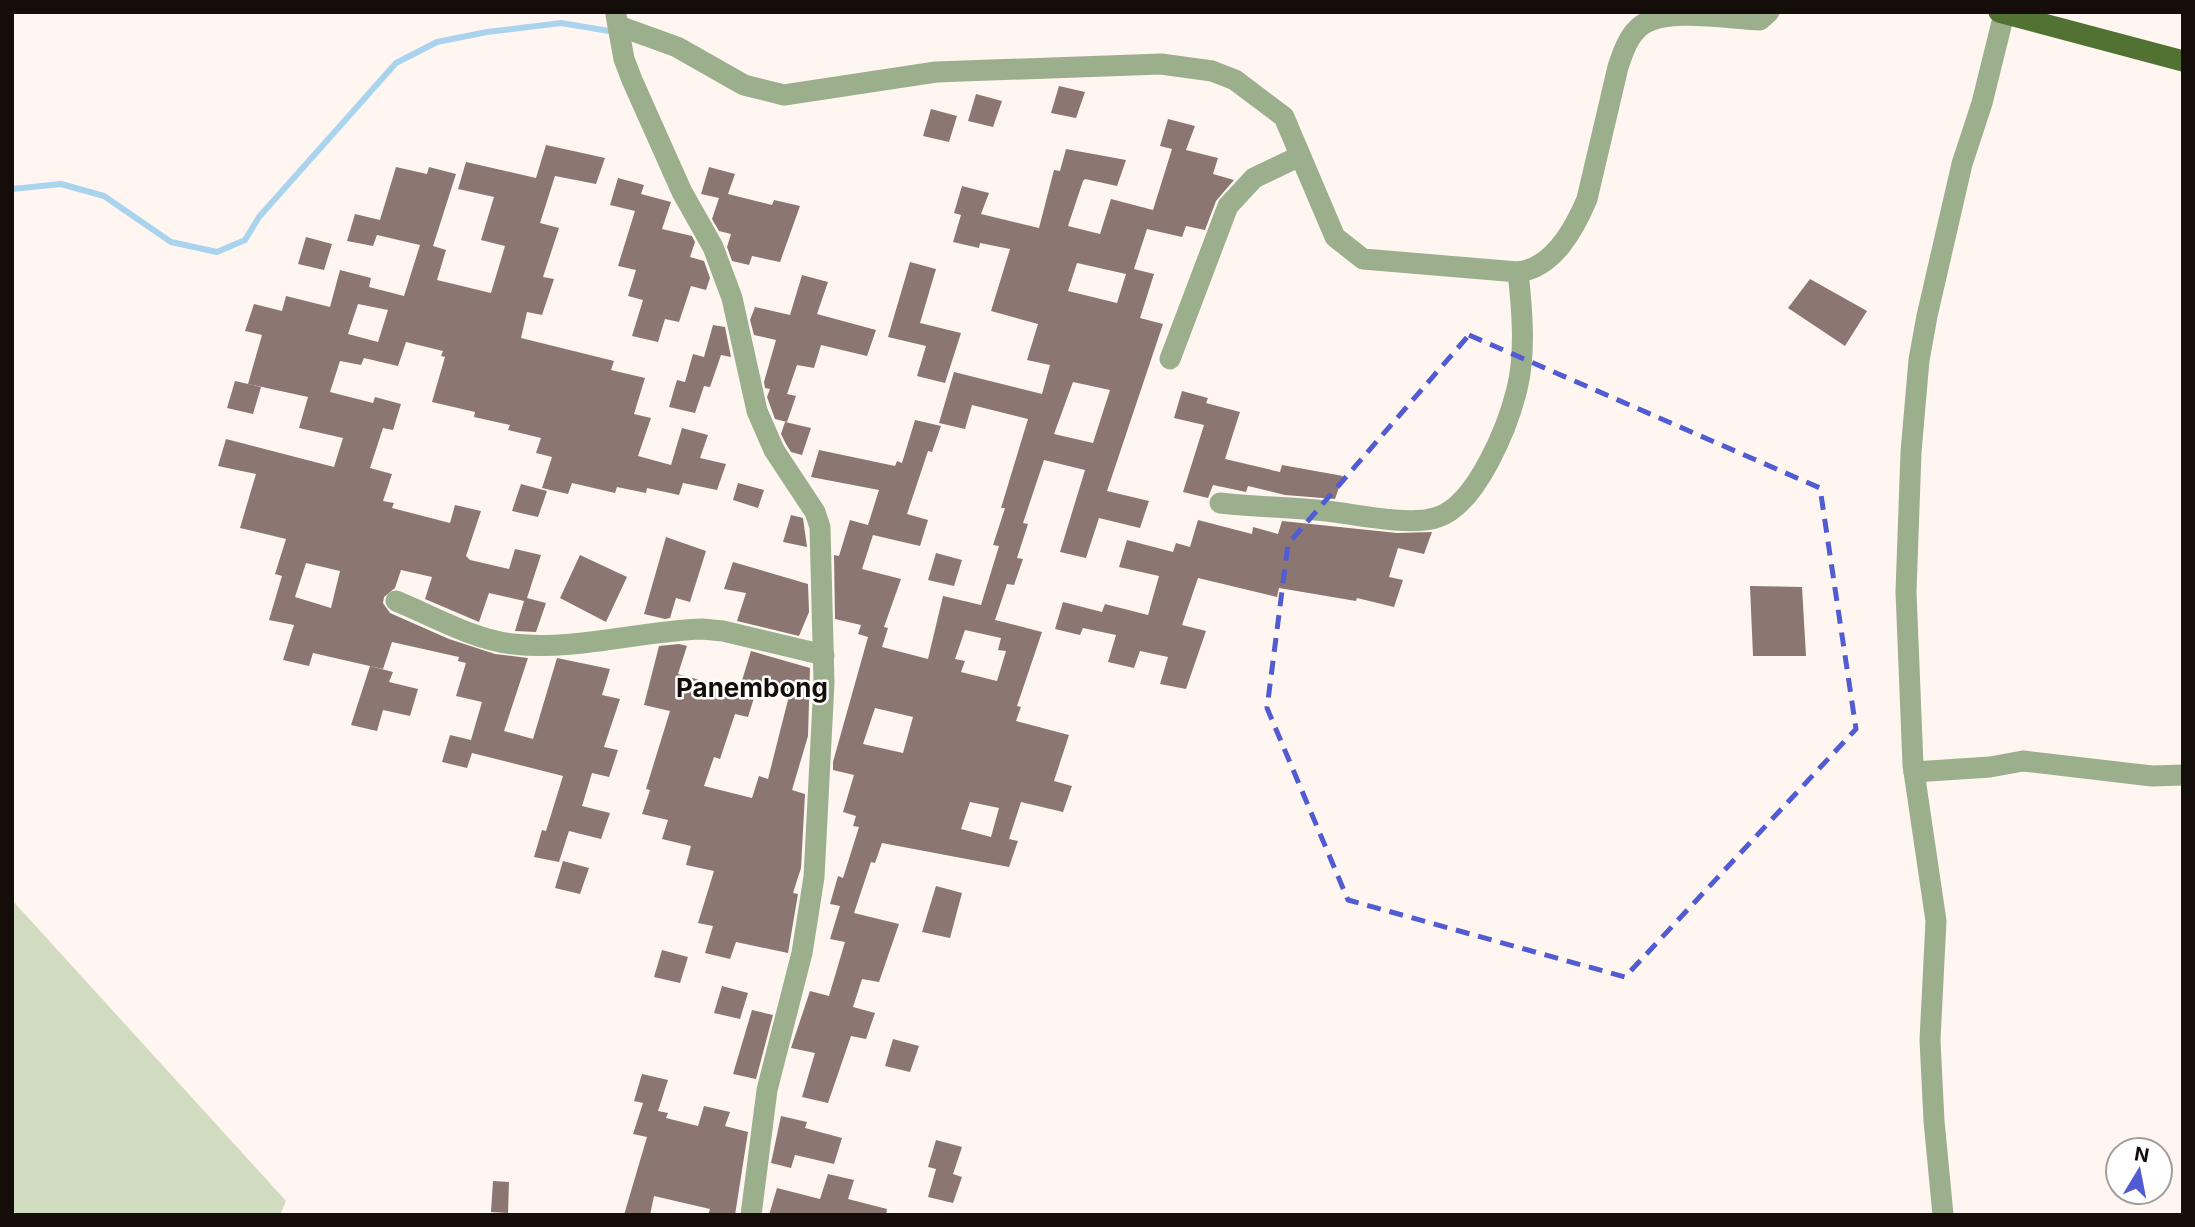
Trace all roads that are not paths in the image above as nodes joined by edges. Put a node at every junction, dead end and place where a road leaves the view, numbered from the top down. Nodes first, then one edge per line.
1 (1769, 12) edge
2 (2002, 13) edge
3 (618, 23) edge
4 (2183, 61) edge
5 (1298, 157) junction
6 (1519, 282) junction
7 (1170, 359) dead end
8 (1220, 503) dead end
9 (396, 601) dead end
10 (824, 654) junction
11 (1914, 772) junction
12 (2183, 775) edge
13 (751, 1215) edge
14 (1943, 1215) edge

1 - 6 street
2 - 4 main road
2 - 11 street
3 - 5 street
3 - 10 street
5 - 6 street
5 - 7 street
6 - 8 street
9 - 10 street
10 - 13 street
11 - 12 street
11 - 14 street

